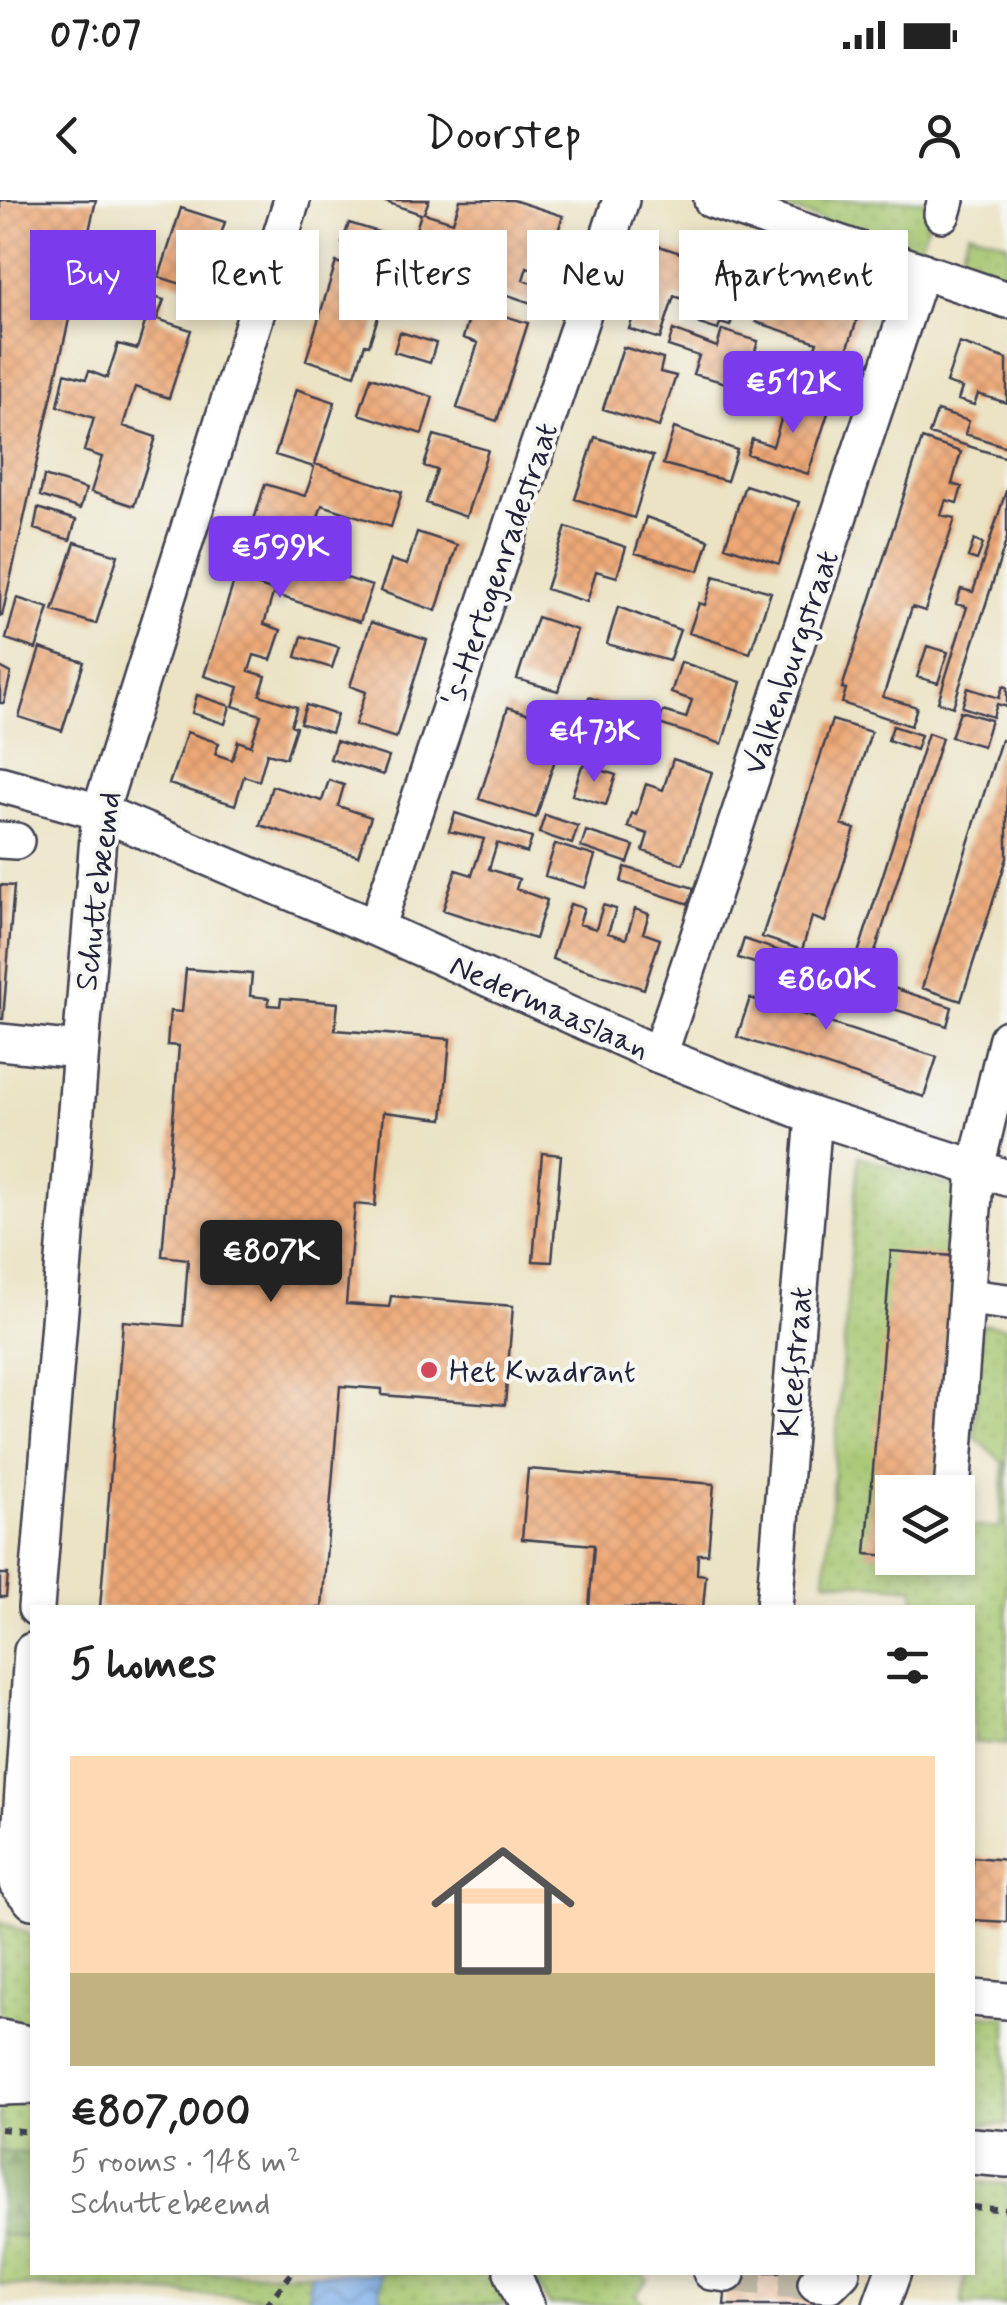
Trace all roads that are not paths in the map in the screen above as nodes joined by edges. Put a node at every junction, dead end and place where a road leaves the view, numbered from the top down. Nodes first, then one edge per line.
1 (292, 200) edge
2 (620, 200) edge
3 (712, 200) edge
4 (921, 270) junction
5 (1007, 300) edge
6 (0, 784) edge
7 (100, 812) junction
8 (376, 928) junction
9 (1007, 1038) edge
10 (0, 1042) edge
11 (79, 1050) junction
12 (658, 1055) junction
13 (814, 1116) junction
14 (991, 1173) edge
15 (968, 1297) junction
16 (1007, 1302) edge
17 (953, 1475) edge
18 (36, 1605) edge
19 (774, 1605) edge
20 (30, 1668) edge
21 (8, 1852) edge
22 (30, 1899) edge
23 (975, 1998) edge
24 (1007, 2001) edge
25 (0, 2043) edge
26 (30, 2050) edge
27 (30, 2080) edge
28 (0, 2082) edge
29 (975, 2151) edge
30 (1007, 2156) edge
31 (975, 2173) edge
32 (513, 2275) edge
33 (892, 2275) edge
34 (526, 2305) edge
35 (881, 2305) edge

1 - 7 street, Schuttebeemd
2 - 8 street, 's-Hertogenradestraat
3 - 4 street
4 - 5 street
4 - 12 street, Valkenburgstraat
6 - 7 street, Nedermaaslaan
7 - 8 street, Nedermaaslaan
7 - 11 street, Schuttebeemd
8 - 12 street, Nedermaaslaan
9 - 14 street
10 - 11 street
11 - 18 street, Schuttebeemd
12 - 13 street, Nedermaaslaan
13 - 14 street, Nedermaaslaan
13 - 19 street, Kleefstraat
14 - 15 street
15 - 16 street
15 - 17 street
20 - 21 street
21 - 22 street
23 - 24 street
25 - 26 main road
27 - 28 main road
29 - 30 main road
30 - 31 street
32 - 34 street
33 - 35 street

